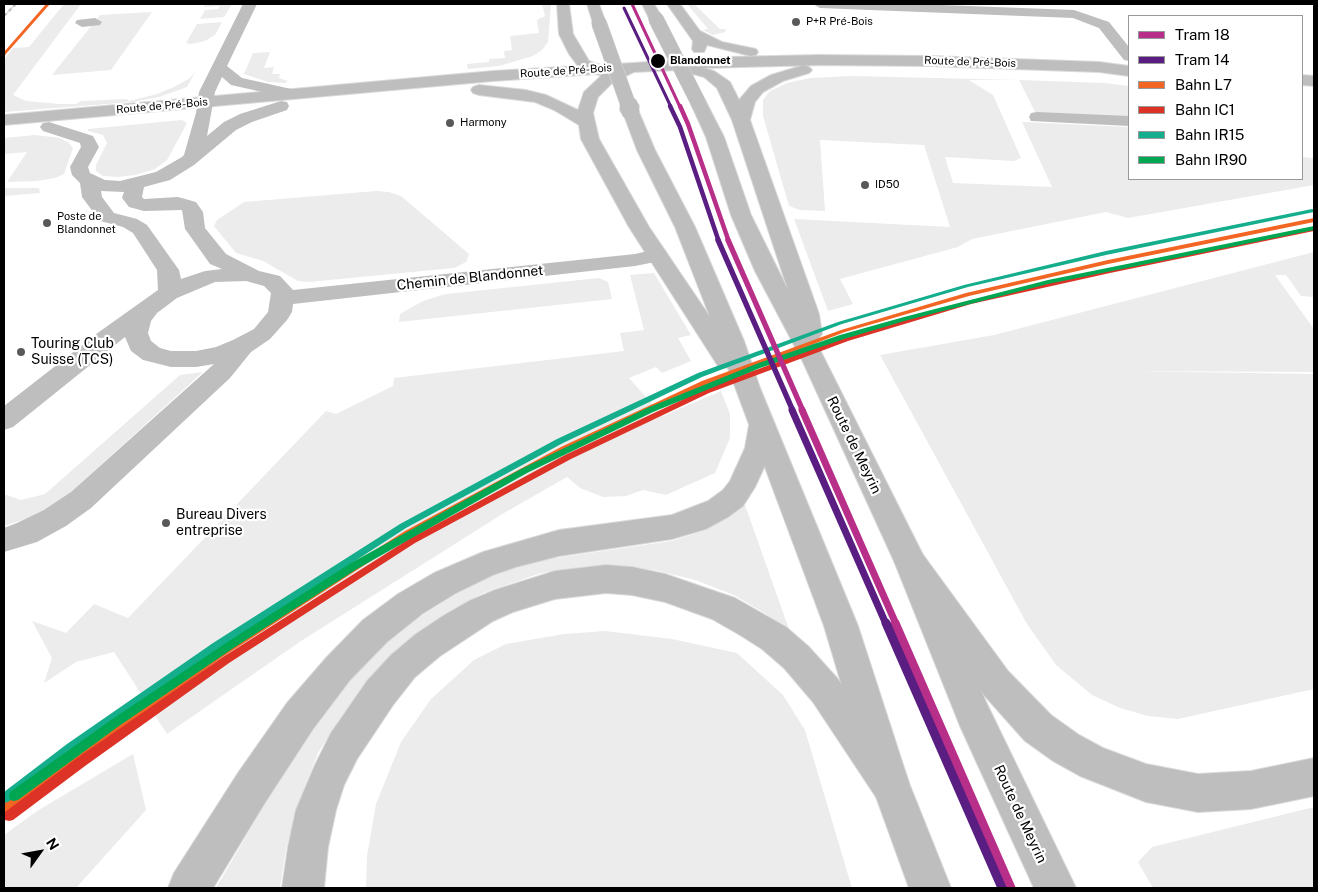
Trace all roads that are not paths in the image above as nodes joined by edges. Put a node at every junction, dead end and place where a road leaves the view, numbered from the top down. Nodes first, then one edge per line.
1 (250, 4) edge
2 (563, 4) edge
3 (593, 4) edge
4 (648, 4) edge
5 (673, 4) edge
6 (820, 4) edge
7 (695, 34) junction
8 (1128, 56) edge
9 (542, 59) dead end
10 (820, 60) junction
11 (688, 66) junction
12 (220, 68) junction
13 (594, 69) junction
14 (804, 70) junction
15 (651, 71) junction
16 (1128, 73) edge
17 (1128, 73) edge
18 (709, 74) junction
19 (493, 76) junction
20 (612, 77) junction
21 (467, 90) junction
22 (294, 94) junction
23 (282, 106) junction
24 (205, 108) junction
25 (1037, 117) dead end
26 (4, 120) edge
27 (741, 120) junction
28 (1128, 121) edge
29 (586, 122) junction
30 (49, 127) junction
31 (4, 131) edge
32 (193, 156) junction
33 (89, 181) junction
34 (135, 184) junction
35 (657, 255) junction
36 (255, 275) junction
37 (169, 292) junction
38 (283, 298) junction
39 (149, 308) junction
40 (242, 346) junction
41 (814, 362) junction
42 (747, 388) junction
43 (4, 420) edge
44 (762, 425) junction
45 (4, 540) edge
46 (910, 561) junction
47 (1314, 778) edge
48 (890, 782) junction
49 (189, 888) edge
50 (303, 888) edge
51 (930, 888) edge
52 (1055, 888) edge

1 - 12 main road
2 - 13 main road
3 - 42 main road, bridge
4 - 41 main road, Route de Meyrin, bridge
5 - 7 main road
6 - 8 main road
7 - 10 main road
7 - 11 main road
9 - 19 main road
10 - 11 main road, Route de Pré-Bois
10 - 16 main road, Route de Pré-Bois
11 - 15 main road, Route de Pré-Bois
11 - 18 main road
12 - 22 main road
12 - 24 main road
13 - 15 main road, Route de Pré-Bois
13 - 19 main road, Route de Pré-Bois
13 - 20 main road
14 - 17 main road, Route de Pré-Bois
14 - 18 main road, Route de Pré-Bois
14 - 27 main road
15 - 18 main road, Route de Pré-Bois
15 - 20 main road, Route de Pré-Bois
18 - 27 main road
19 - 22 main road, Route de Pré-Bois
20 - 21 main road, Route de Pré-Bois
20 - 29 main road
21 - 23 main road, Route de Pré-Bois
21 - 29 main road
22 - 24 main road, Route de Pré-Bois
23 - 24 main road, Route de Pré-Bois
23 - 32 main road
24 - 26 main road, Route de Pré-Bois
24 - 30 main road, Route de Pré-Bois
24 - 32 main road
25 - 28 main road
27 - 41 main road
29 - 35 main road
30 - 31 main road, Route de Pré-Bois
30 - 33 main road
32 - 34 main road
33 - 34 main road
33 - 37 main road
34 - 36 main road
35 - 38 main road, Chemin de Blandonnet
35 - 42 main road
36 - 37 main road
36 - 38 main road
37 - 39 main road
38 - 40 main road
39 - 40 main road
39 - 43 main road
40 - 45 main road
41 - 46 main road, Route de Meyrin
42 - 44 main road
44 - 48 main road
44 - 49 main road
46 - 47 main road
46 - 52 main road, Route de Meyrin
48 - 50 main road
48 - 51 main road

